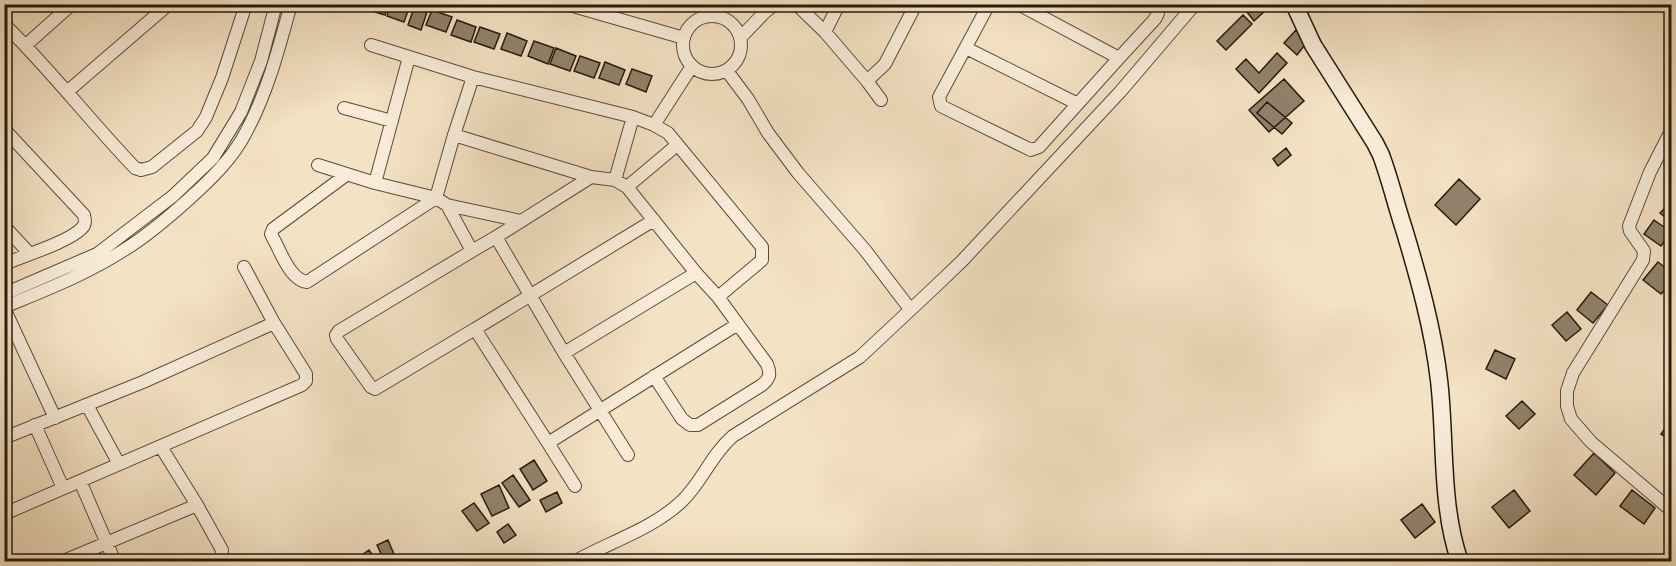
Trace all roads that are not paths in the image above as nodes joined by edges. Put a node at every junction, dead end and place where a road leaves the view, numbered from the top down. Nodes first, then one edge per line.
1 (72, 4) edge
2 (169, 4) edge
3 (246, 4) edge
4 (276, 4) edge
5 (291, 4) edge
6 (566, 4) edge
7 (775, 4) edge
8 (796, 4) edge
9 (839, 4) edge
10 (916, 4) edge
11 (989, 4) edge
12 (1018, 4) edge
13 (1159, 4) edge
14 (1195, 4) edge
15 (1294, 4) edge
16 (4, 24) edge
17 (825, 32) junction
18 (741, 37) junction
19 (684, 38) junction
20 (26, 45) junction
21 (370, 45) dead end
22 (966, 48) junction
23 (409, 57) junction
24 (1119, 58) junction
25 (692, 66) junction
26 (727, 71) junction
27 (473, 77) junction
28 (867, 81) junction
29 (68, 91) junction
30 (881, 100) dead end
31 (1077, 103) junction
32 (344, 108) dead end
33 (633, 117) junction
34 (392, 121) junction
35 (654, 124) junction
36 (4, 129) edge
37 (1671, 129) edge
38 (454, 135) junction
39 (677, 145) junction
40 (318, 165) dead end
41 (346, 175) junction
42 (591, 177) junction
43 (615, 180) junction
44 (375, 183) junction
45 (627, 188) junction
46 (436, 198) junction
47 (447, 205) junction
48 (654, 220) junction
49 (520, 221) junction
50 (4, 226) edge
51 (496, 237) junction
52 (472, 251) junction
53 (30, 254) junction
54 (4, 264) edge
55 (244, 267) dead end
56 (696, 273) junction
57 (4, 294) edge
58 (530, 295) junction
59 (718, 297) junction
60 (4, 307) edge
61 (910, 309) junction
62 (274, 323) junction
63 (738, 324) junction
64 (475, 329) junction
65 (564, 353) junction
66 (654, 376) junction
67 (87, 405) junction
68 (602, 411) junction
69 (55, 418) junction
70 (35, 425) junction
71 (4, 438) edge
72 (548, 443) junction
73 (161, 447) junction
74 (628, 455) dead end
75 (119, 464) junction
76 (80, 482) junction
77 (575, 486) dead end
78 (63, 488) junction
79 (197, 505) junction
80 (1671, 511) edge
81 (4, 514) edge
82 (107, 541) junction
83 (61, 561) edge
84 (115, 561) edge
85 (220, 561) edge
86 (574, 561) edge
87 (1460, 561) edge

1 - 20 street
2 - 29 street
3 - 29 street
4 - 57 street
5 - 60 street
6 - 19 street
7 - 18 street
8 - 17 street
9 - 17 street
10 - 28 street
11 - 22 street
12 - 24 street
13 - 24 street
14 - 61 street
15 - 87 street
16 - 20 street
17 - 28 street
18 - 19 street
18 - 26 street
19 - 25 street
20 - 29 street
21 - 23 street
22 - 31 street
22 - 31 street
23 - 27 street
23 - 34 street
24 - 31 street
25 - 26 street
25 - 35 street
26 - 61 street
27 - 33 street
27 - 38 street
28 - 30 street
32 - 34 street
33 - 35 street
33 - 43 street
34 - 44 street
35 - 39 street
36 - 53 street
37 - 80 street
38 - 42 street
38 - 46 street
39 - 45 street
39 - 59 street
40 - 41 street
41 - 44 street
41 - 46 street
42 - 43 street
42 - 49 street
43 - 45 street
44 - 46 street
45 - 48 street
46 - 47 street
47 - 49 street
47 - 52 street
48 - 56 street
48 - 58 street
49 - 51 street
50 - 53 street
51 - 52 street
51 - 58 street
52 - 64 street
53 - 54 street
55 - 62 street
56 - 59 street
56 - 65 street
58 - 64 street
58 - 65 street
59 - 63 street
60 - 69 street
61 - 86 street
62 - 67 street
62 - 73 street
63 - 66 street
63 - 66 street
64 - 72 street
65 - 68 street
66 - 68 street
67 - 69 street
67 - 75 street
68 - 72 street
68 - 74 street
69 - 70 street
70 - 71 street
70 - 78 street
72 - 77 street
73 - 75 street
73 - 79 street
75 - 76 street
76 - 78 street
76 - 82 street
78 - 81 street
79 - 82 street
79 - 85 street
82 - 83 street
82 - 84 street

